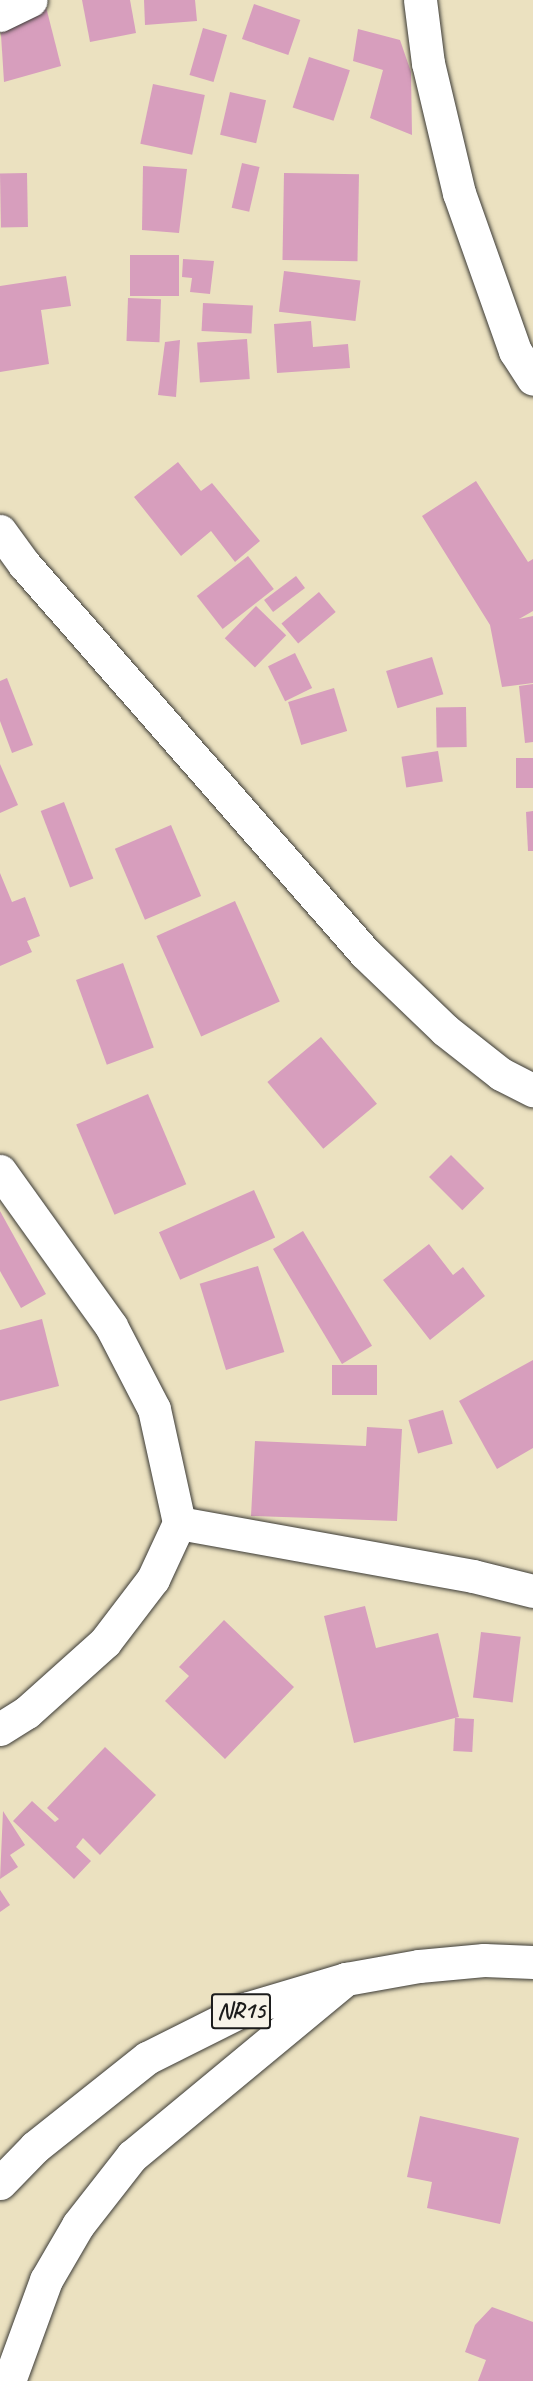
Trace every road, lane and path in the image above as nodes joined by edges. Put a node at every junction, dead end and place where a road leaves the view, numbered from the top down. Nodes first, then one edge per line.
1 (31, 0) edge
2 (420, 0) edge
3 (0, 15) edge
4 (533, 379) edge
5 (0, 531) edge
6 (533, 1090) edge
7 (0, 1171) edge
8 (178, 1523) junction
9 (533, 1591) edge
10 (0, 1729) edge
11 (533, 1962) edge
12 (346, 1978) junction
13 (0, 2183) edge
14 (9, 2381) edge

1 - 3 main road
2 - 4 main road
5 - 6 main road
7 - 8 main road
8 - 9 main road
8 - 10 main road
11 - 12 main road, NR15
12 - 13 main road, NR15
12 - 14 main road

